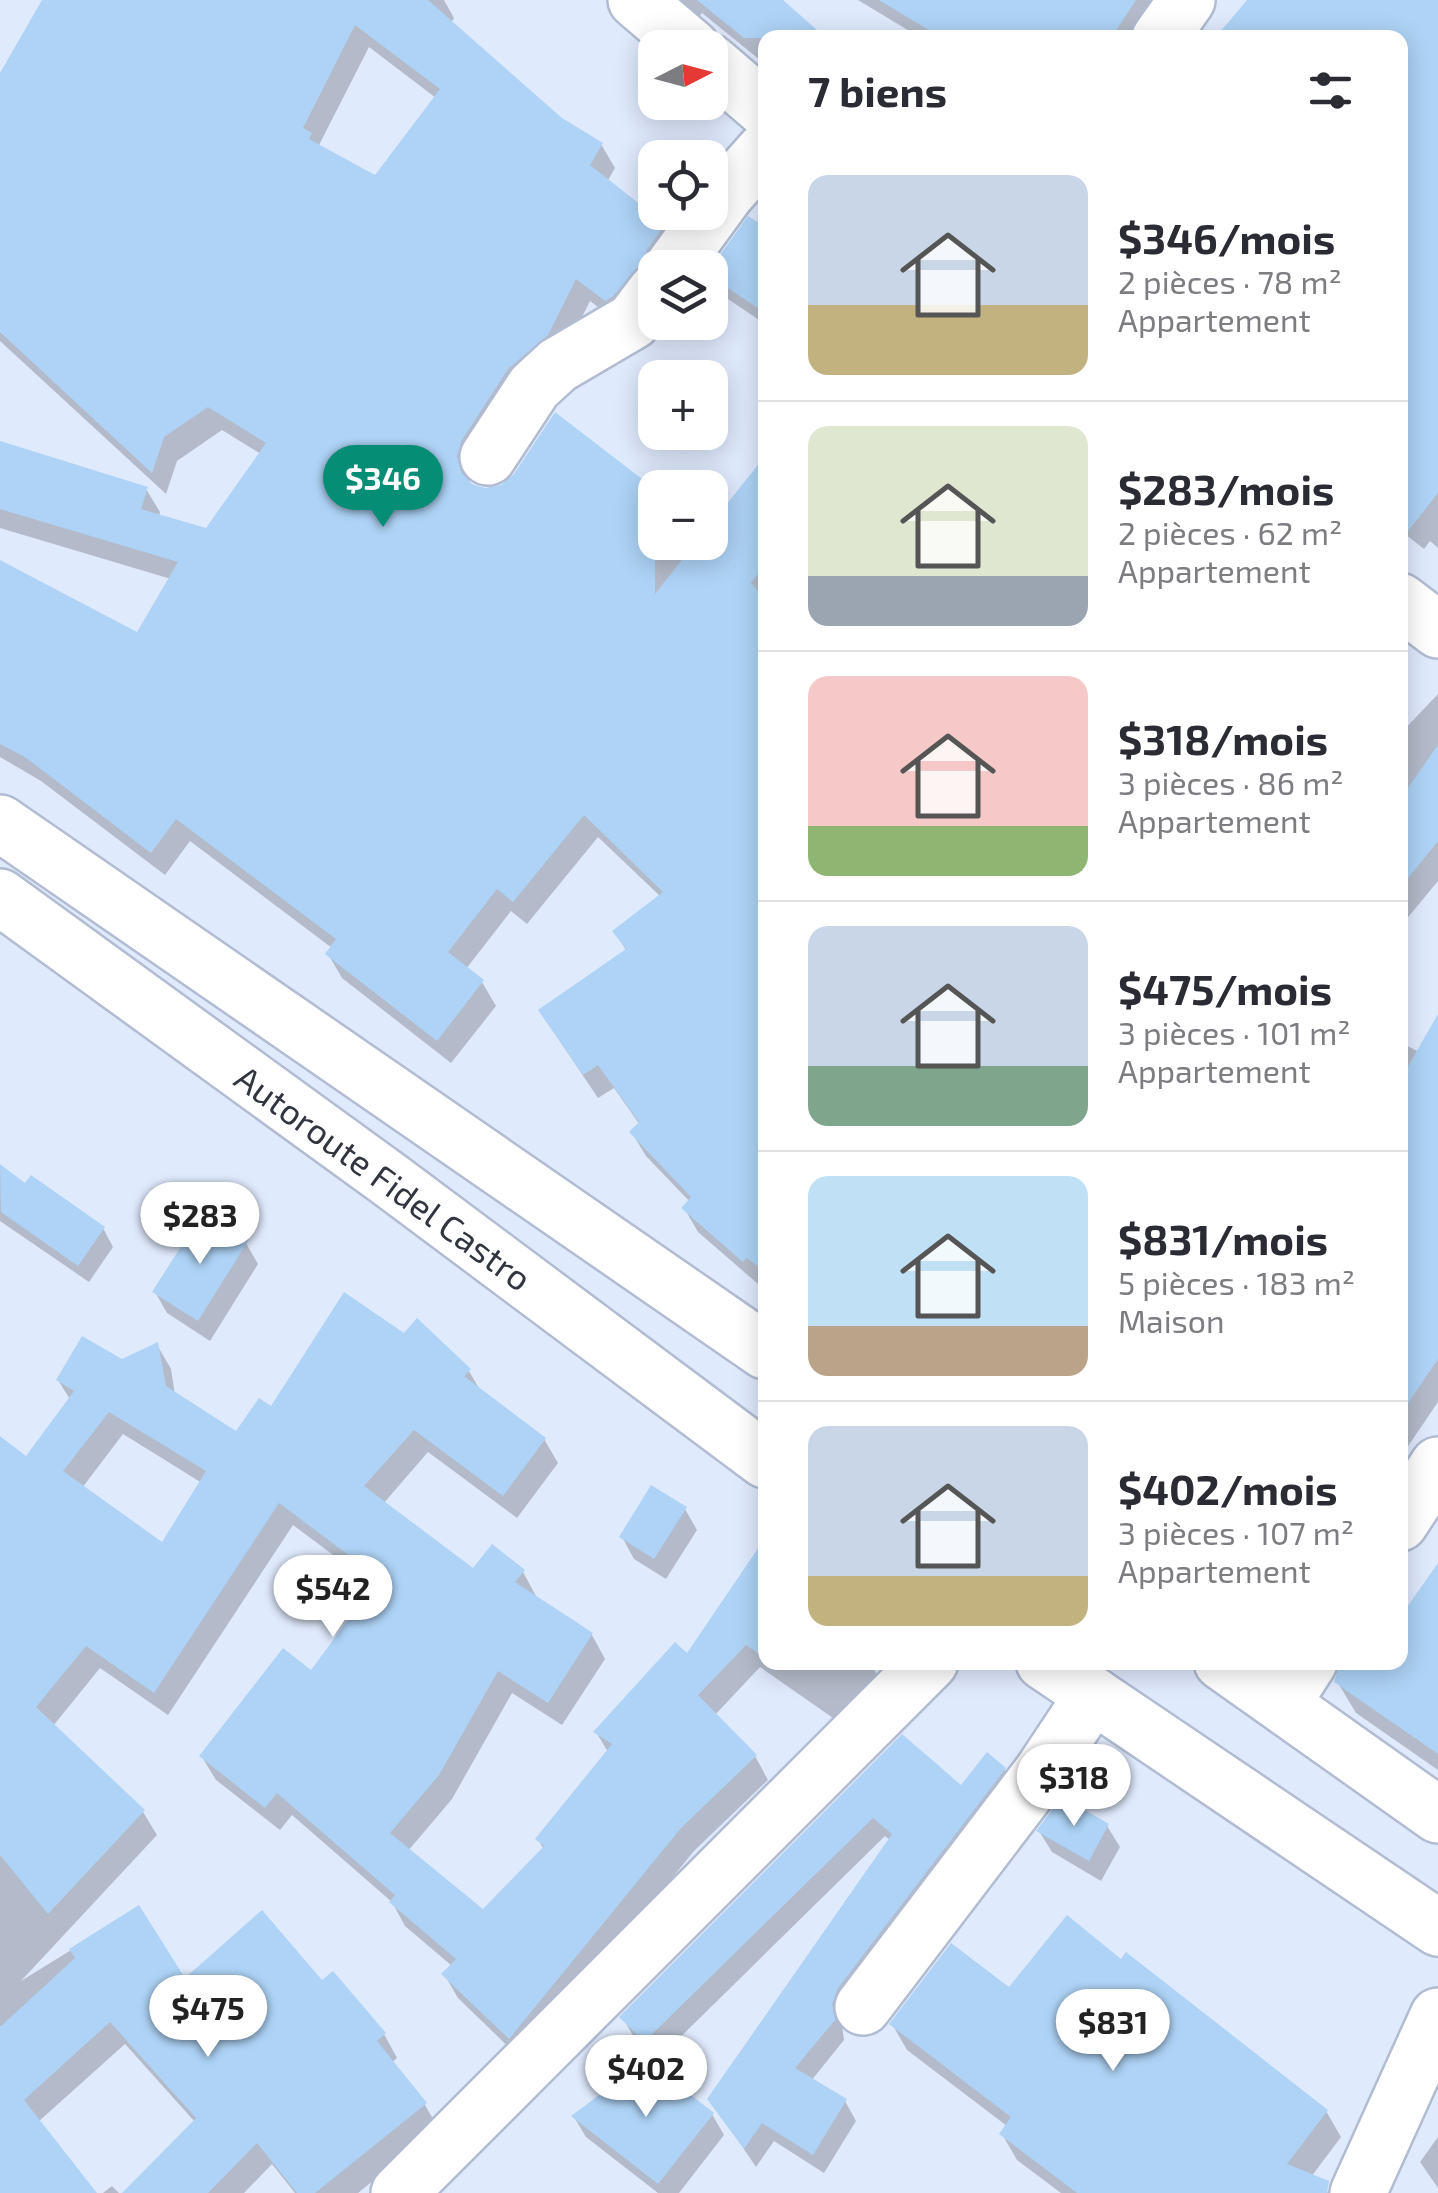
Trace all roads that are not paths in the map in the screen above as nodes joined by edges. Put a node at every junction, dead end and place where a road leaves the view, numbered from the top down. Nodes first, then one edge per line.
1 (636, 0) edge
2 (1187, 0) edge
3 (671, 30) edge
4 (1166, 30) edge
5 (728, 77) edge
6 (758, 103) edge
7 (758, 158) edge
8 (685, 250) edge
9 (638, 316) edge
10 (488, 457) dead end
11 (1408, 607) edge
12 (1438, 630) edge
13 (0, 823) edge
14 (0, 897) edge
15 (758, 1347) edge
16 (758, 1455) edge
17 (1438, 1465) edge
18 (1408, 1511) edge
19 (922, 1670) edge
20 (1056, 1670) edge
21 (1250, 1670) edge
22 (1296, 1683) edge
23 (1093, 1695) junction
24 (1438, 1815) edge
25 (1438, 1928) edge
26 (862, 2007) dead end
27 (1438, 2016) edge
28 (400, 2193) edge
29 (1358, 2193) edge

1 - 3 main road
2 - 4 main road
5 - 6 main road
7 - 8 main road
9 - 10 main road
11 - 12 main road
13 - 15 main road, Autoroute Fidel Castro
14 - 16 main road, Autoroute Fidel Castro
17 - 18 main road
19 - 28 main road
20 - 23 main road
21 - 22 main road
22 - 24 main road
23 - 25 main road
23 - 26 main road
27 - 29 main road

